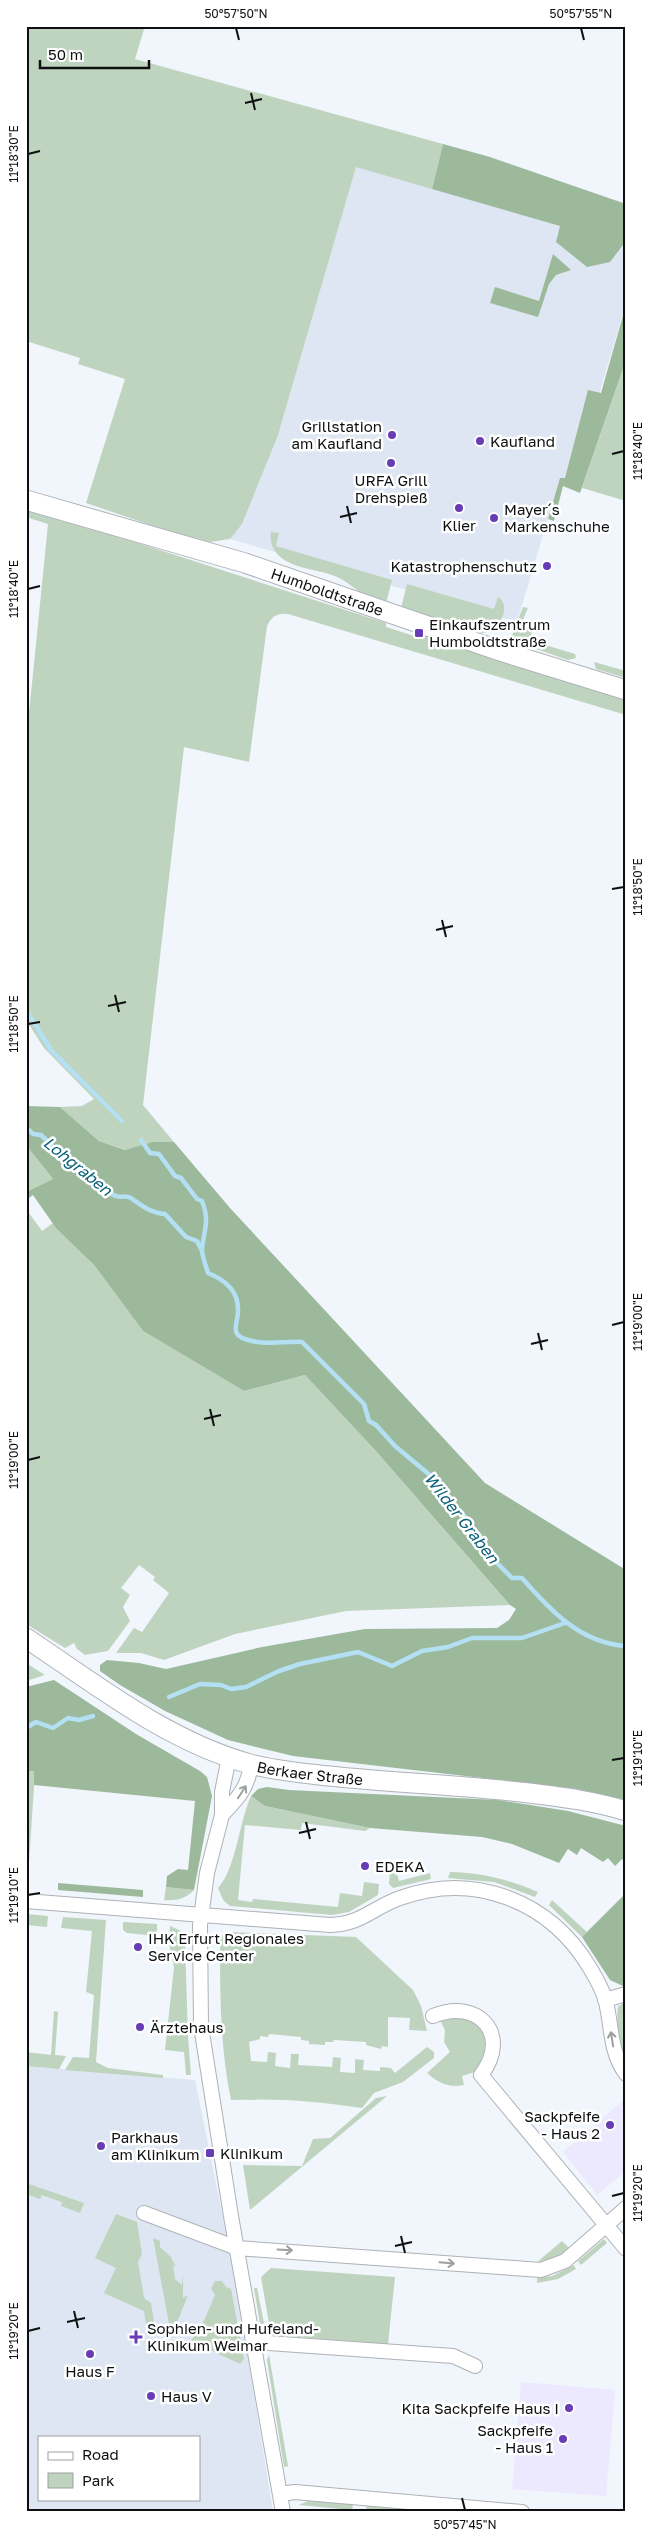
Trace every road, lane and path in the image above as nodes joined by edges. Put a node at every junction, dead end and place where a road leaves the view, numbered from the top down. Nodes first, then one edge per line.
1 (26, 500) edge
2 (626, 690) edge
3 (26, 1638) edge
4 (229, 1757) junction
5 (251, 1764) junction
6 (626, 1811) edge
7 (222, 1815) junction
8 (26, 1901) edge
9 (201, 1914) junction
10 (626, 1994) edge
11 (606, 2000) junction
12 (433, 2016) dead end
13 (626, 2074) edge
14 (626, 2208) edge
15 (144, 2213) dead end
16 (605, 2226) junction
17 (237, 2248) junction
18 (626, 2249) edge
19 (253, 2342) junction
20 (475, 2366) dead end
21 (280, 2494) junction
22 (284, 2512) edge
23 (522, 2512) edge

1 - 2 main road, Humboldtstraße
3 - 4 main road, Berkaer Straße
4 - 5 main road, Berkaer Straße
4 - 7 street
5 - 6 main road, Berkaer Straße
7 -> 5 street
7 - 9 street
8 - 9 street
9 - 11 street
9 - 17 street
10 - 11 street
13 -> 11 street
12 - 16 street
14 - 16 street
15 - 17 street
17 -> 16 street
16 - 18 street
17 - 19 street
19 - 20 street
19 - 21 street
21 - 22 street
21 - 23 street

